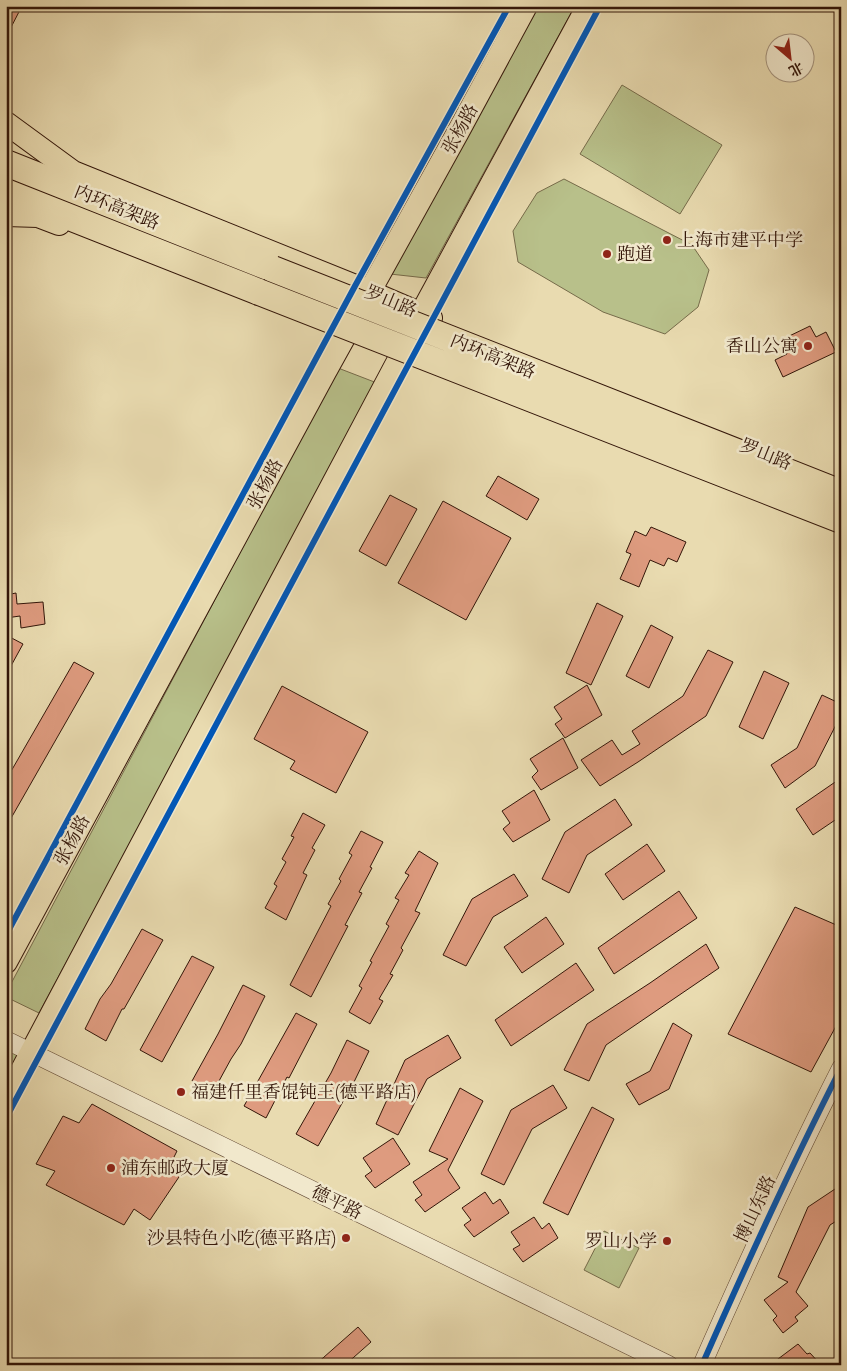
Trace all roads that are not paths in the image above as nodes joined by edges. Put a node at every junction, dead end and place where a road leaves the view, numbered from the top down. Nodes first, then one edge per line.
1 (526, 6) edge
2 (588, 6) edge
3 (6, 123) edge
4 (6, 164) edge
5 (6, 192) edge
6 (6, 216) edge
7 (370, 292) junction
8 (421, 314) junction
9 (347, 332) junction
10 (402, 355) junction
11 (841, 484) edge
12 (841, 493) edge
13 (841, 520) edge
14 (841, 527) edge
15 (6, 962) edge
16 (6, 1040) edge
17 (32, 1052) junction
18 (841, 1068) edge
19 (6, 1100) edge
20 (668, 1365) edge
21 (702, 1365) edge

1 - 7 main road, 张杨路
2 - 8 main road
3 - 7 main road, 罗山路
4 - 12 highway, 内环高架路, bridge
5 - 13 highway, 内环高架路, bridge
6 - 9 main road
7 - 8 main road, 罗山路
7 - 9 main road, 张杨路
8 - 10 main road
8 - 11 main road, 罗山路
9 - 10 main road
9 - 15 main road, 张杨路
10 - 14 main road
10 - 17 main road
16 - 17 street, 德平路
17 - 19 main road
17 - 20 street, 德平路
18 - 21 street, 博山东路

